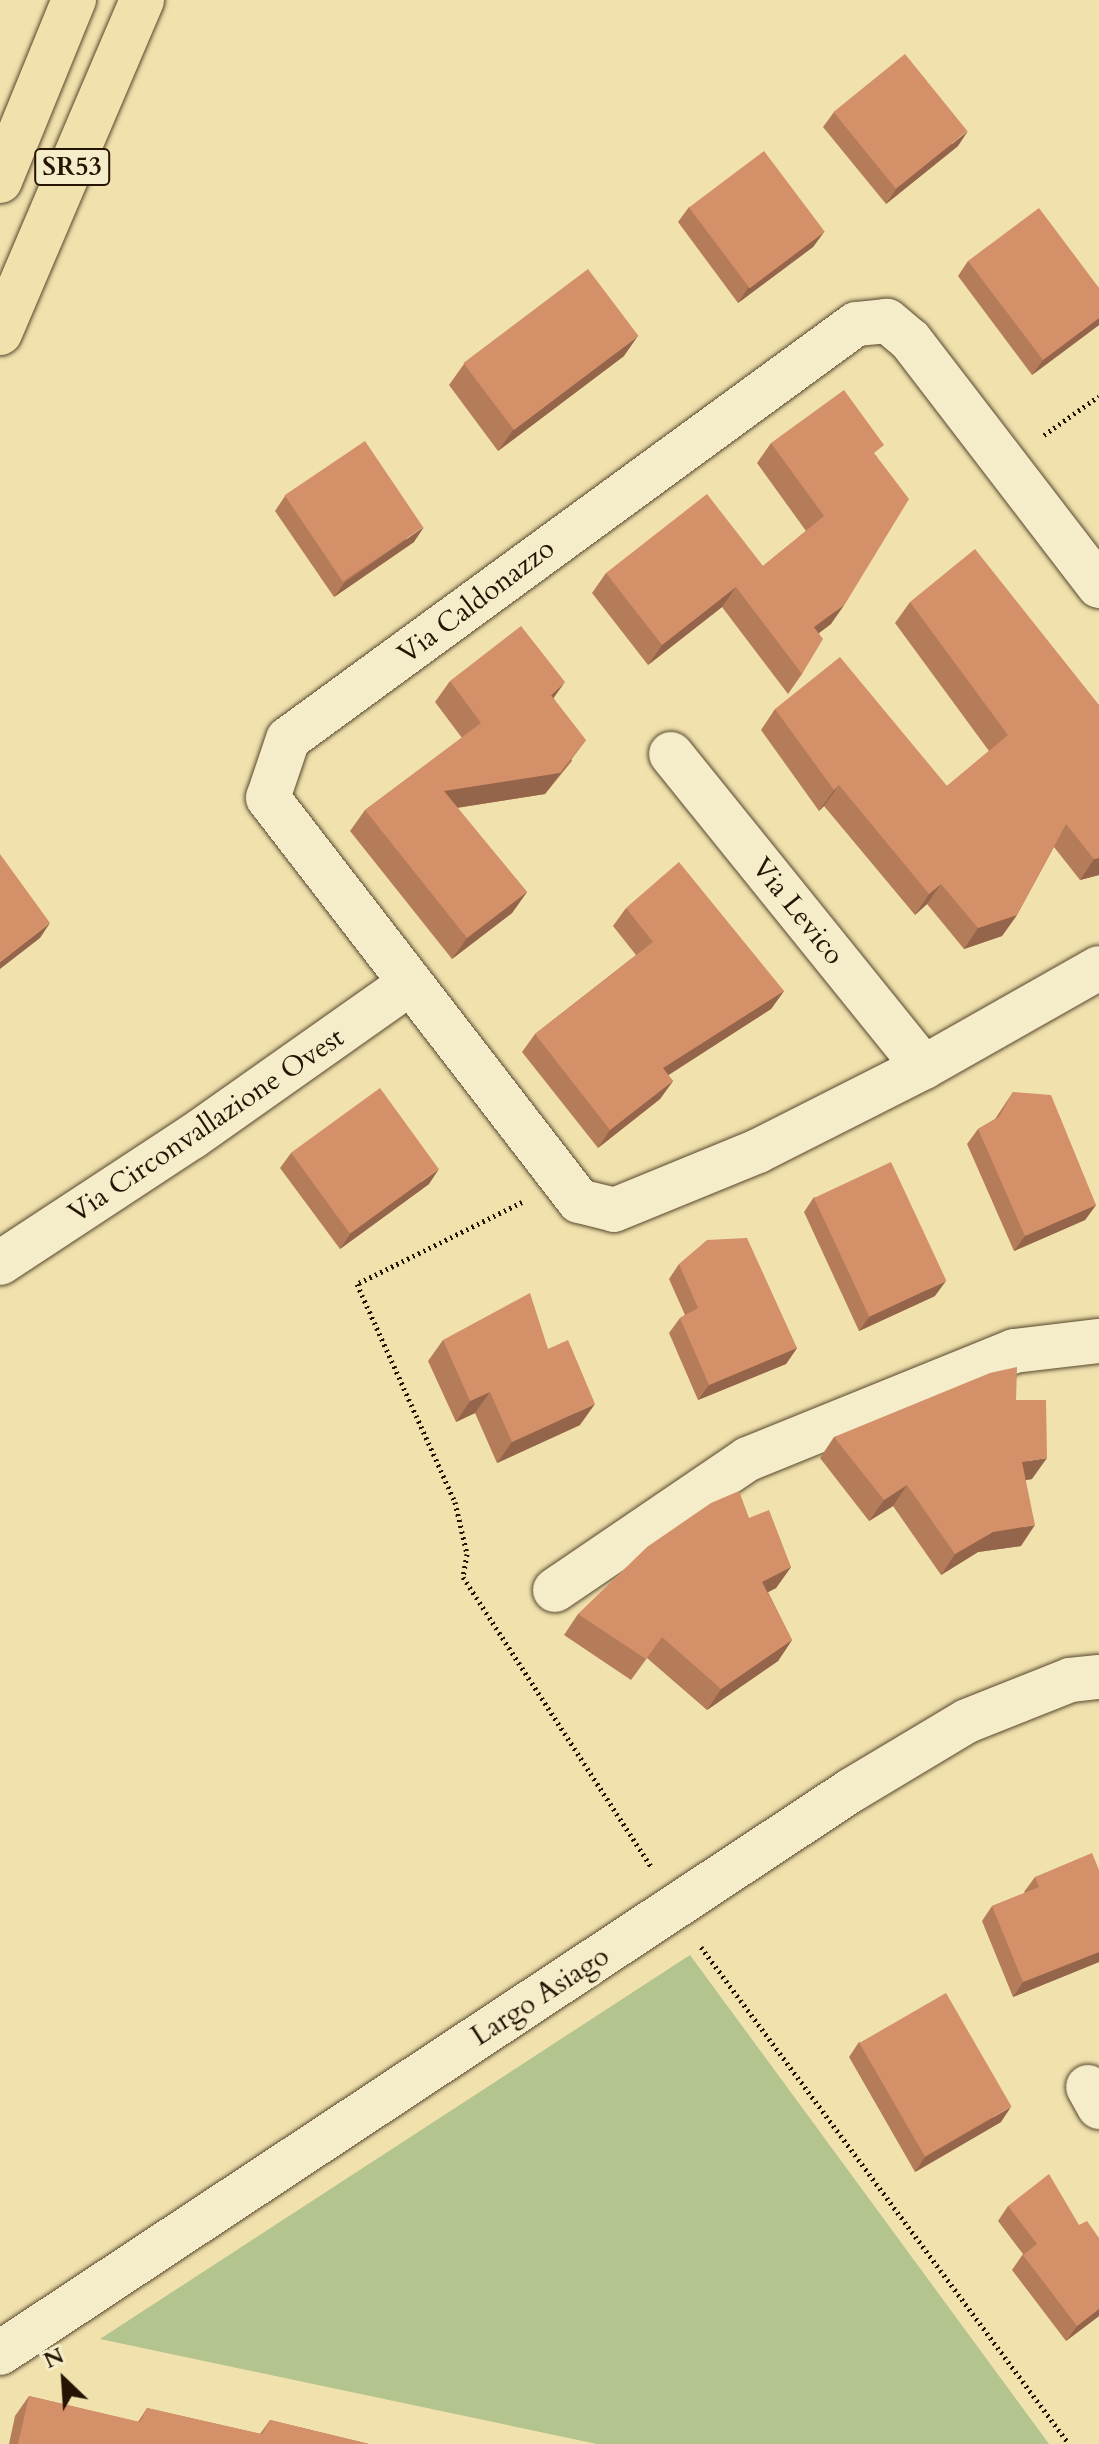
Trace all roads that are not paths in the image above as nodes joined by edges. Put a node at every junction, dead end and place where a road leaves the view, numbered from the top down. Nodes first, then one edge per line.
1 (74, 0) edge
2 (142, 0) edge
3 (0, 181) edge
4 (0, 333) edge
5 (1099, 586) edge
6 (671, 754) dead end
7 (1099, 968) edge
8 (410, 983) junction
9 (924, 1067) junction
10 (0, 1263) edge
11 (1099, 1341) edge
12 (555, 1590) dead end
13 (1099, 1677) edge
14 (0, 2353) edge

1 - 3 main road, SR53
2 - 4 main road, SR53
5 - 8 street, Via Caldonazzo
6 - 9 street, Via Levico
7 - 9 street
8 - 9 street, Via Caldonazzo
8 - 10 street, Via Circonvallazione Ovest
11 - 12 street
13 - 14 street, Largo Asiago

